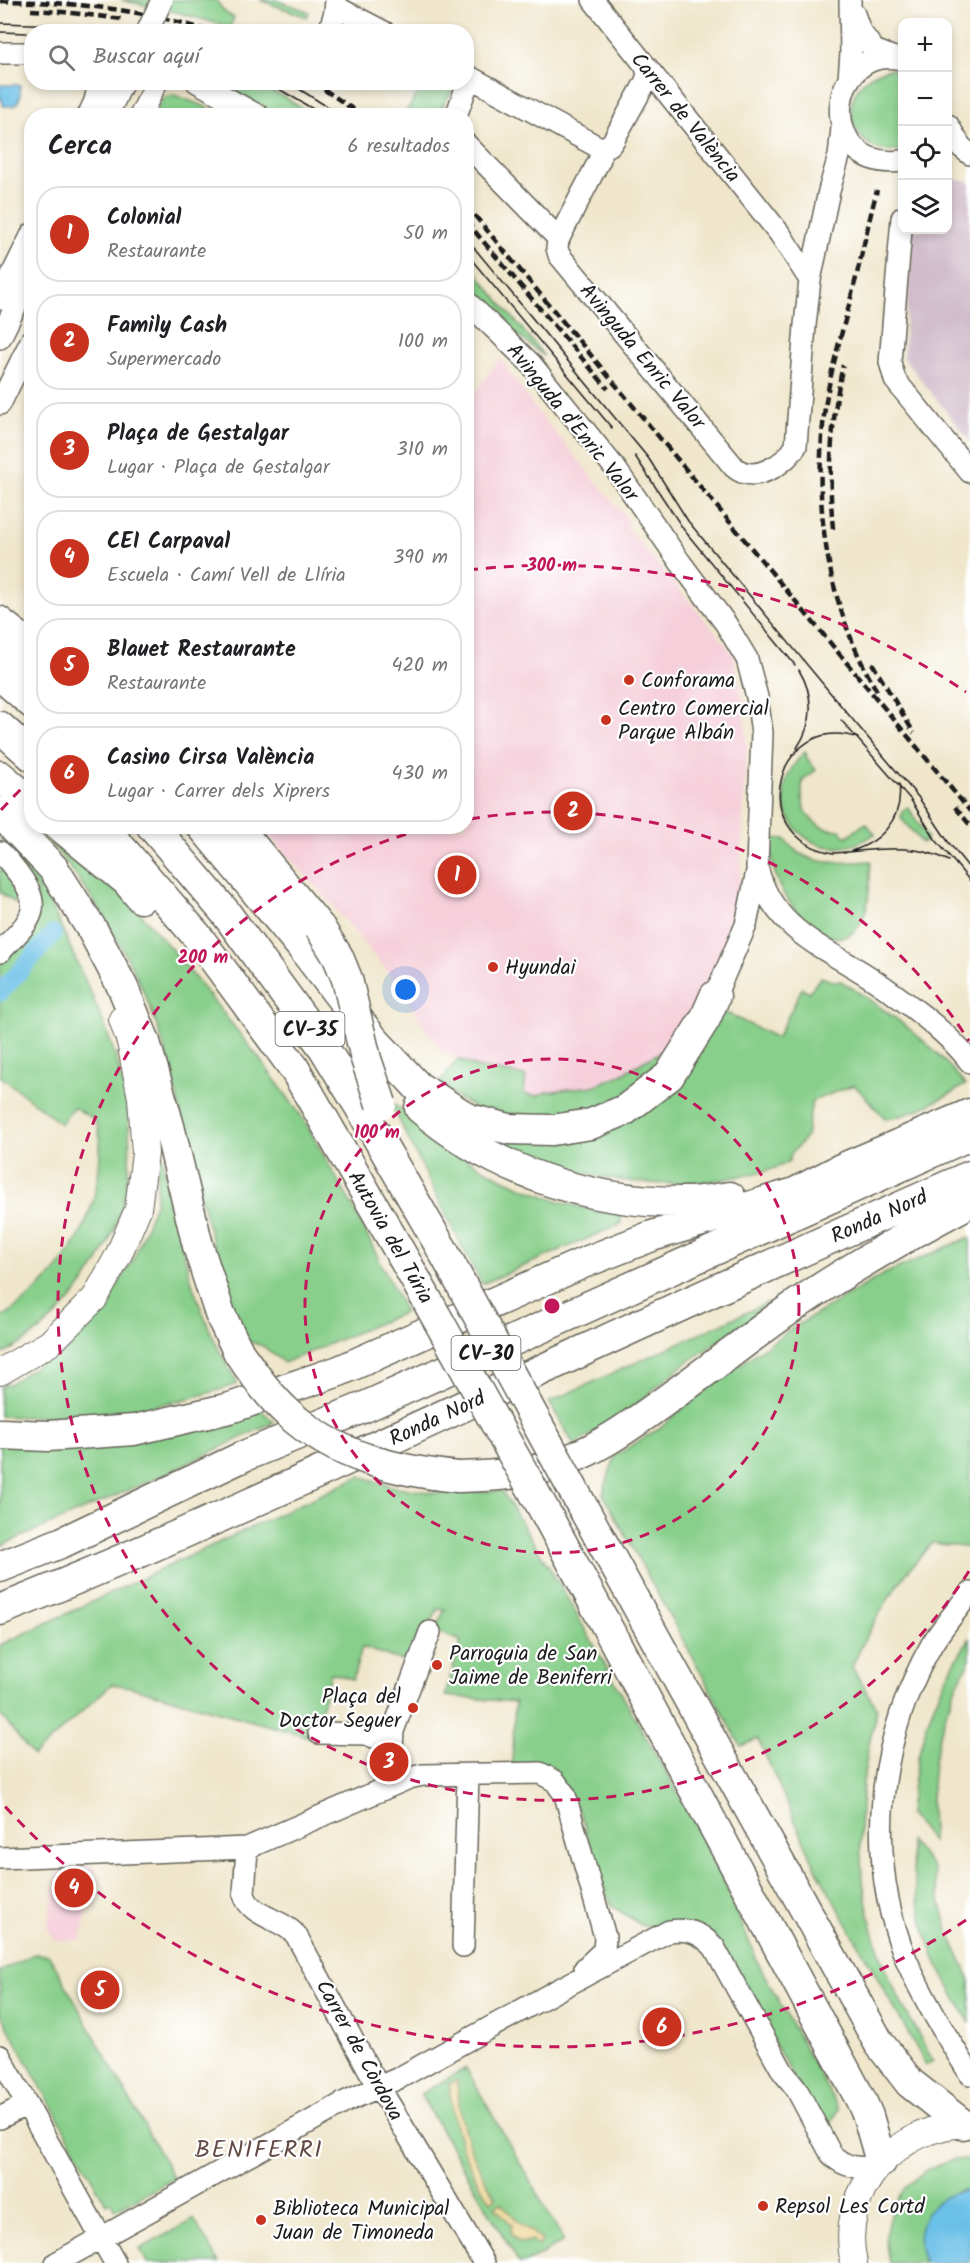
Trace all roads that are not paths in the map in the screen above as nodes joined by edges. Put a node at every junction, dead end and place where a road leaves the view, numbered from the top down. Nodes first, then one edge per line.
1 (162, 0) edge
2 (364, 0) edge
3 (593, 0) edge
4 (851, 4) edge
5 (339, 6) edge
6 (151, 24) edge
7 (332, 24) edge
8 (370, 24) edge
9 (0, 53) edge
10 (24, 53) edge
11 (898, 58) edge
12 (646, 67) junction
13 (474, 79) edge
14 (849, 79) junction
15 (97, 90) edge
16 (119, 90) edge
17 (153, 90) edge
18 (210, 90) edge
19 (464, 90) edge
20 (92, 108) edge
21 (111, 108) edge
22 (144, 108) edge
23 (240, 108) edge
24 (458, 108) edge
25 (949, 126) edge
26 (842, 128) junction
27 (952, 147) edge
28 (600, 148) junction
29 (474, 151) edge
30 (970, 154) edge
31 (877, 160) junction
32 (898, 162) edge
33 (562, 233) junction
34 (780, 234) junction
35 (902, 234) edge
36 (817, 247) junction
37 (24, 250) edge
38 (810, 280) junction
39 (24, 289) edge
40 (0, 299) edge
41 (474, 309) edge
42 (0, 338) edge
43 (24, 355) edge
44 (0, 404) edge
45 (970, 472) edge
46 (3, 627) edge
47 (24, 638) edge
48 (24, 658) edge
49 (0, 675) edge
50 (24, 696) edge
51 (0, 727) edge
52 (24, 749) edge
53 (0, 776) edge
54 (24, 796) edge
55 (2, 814) edge
56 (70, 834) edge
57 (109, 834) edge
58 (159, 834) edge
59 (209, 834) edge
60 (243, 834) edge
61 (0, 852) edge
62 (757, 867) junction
63 (0, 952) edge
64 (332, 987) junction
65 (715, 996) joint
66 (261, 1023) junction
67 (970, 1062) edge
68 (970, 1114) edge
69 (970, 1135) edge
70 (841, 1169) junction
71 (970, 1176) edge
72 (970, 1202) edge
73 (442, 1249) junction
74 (0, 1372) edge
75 (0, 1434) edge
76 (0, 1567) edge
77 (970, 1593) edge
78 (0, 1610) edge
79 (430, 1632) dead end
80 (319, 1733) dead end
81 (389, 1738) junction
82 (468, 1775) junction
83 (390, 1785) junction
84 (247, 1848) junction
85 (0, 1858) edge
86 (464, 1946) dead end
87 (556, 1991) junction
88 (0, 2056) edge
89 (970, 2074) edge
90 (379, 2087) junction
91 (27, 2104) junction
92 (0, 2118) edge
93 (966, 2124) edge
94 (881, 2162) junction
95 (108, 2249) edge
96 (849, 2258) edge
97 (56, 2263) edge
98 (78, 2263) edge
99 (484, 2263) edge

1 - 6 street, bridge
2 - 5 street
3 - 12 street, Carrer de València
4 - 11 street
4 - 14 street
5 - 7 street
5 - 8 street
9 - 10 street
11 - 14 street
12 - 28 street
12 - 34 street, Carrer de València
13 - 28 street
14 - 26 street
15 - 20 street
16 - 21 street
17 - 22 street
18 - 23 street
19 - 24 street
25 - 30 street
26 - 31 street
26 - 36 street
27 - 30 street
28 - 33 street
29 - 33 street, Avinguda Enric Valor
31 - 32 street
31 - 36 street
33 - 38 street, Avinguda Enric Valor
34 - 36 street, Carrer de València
34 - 38 street, Carrer de València
35 - 45 street
36 - 38 street
37 - 40 street
39 - 42 street
41 - 62 street, Avinguda d'Enric Valor
43 - 44 street
46 - 47 street
46 - 48 highway
49 - 50 highway
51 - 52 highway
53 - 54 highway
55 - 72 highway, bridge
55 - 74 main road
56 - 66 highway
57 - 66 highway, Autovia del Túria / CV-35
58 - 73 highway, Autovia del Túria / CV-35
59 - 64 highway
60 - 73 highway, bridge
61 - 63 street
62 - 65 street
62 - 67 street
64 - 65 highway
64 - 70 highway
66 - 94 highway, Autovia del Túria / CV-35, bridge
68 - 70 highway
69 - 76 highway, Ronda Nord / CV-30
70 - 75 highway
71 - 78 highway, Ronda Nord / CV-30
73 - 93 highway, Autovia del Túria / CV-35, bridge
77 - 89 street
79 - 81 street
80 - 81 street
81 - 83 street
82 - 83 street
82 - 86 street
82 - 87 street
83 - 84 street
84 - 85 street
84 - 90 street, Carrer de Còrdova
87 - 90 street
87 - 94 street
88 - 91 street
90 - 95 street
90 - 99 street, Carrer de Còrdova
91 - 92 street
91 - 95 street
93 - 94 main road
94 - 96 main road
95 - 97 street
95 - 98 street

